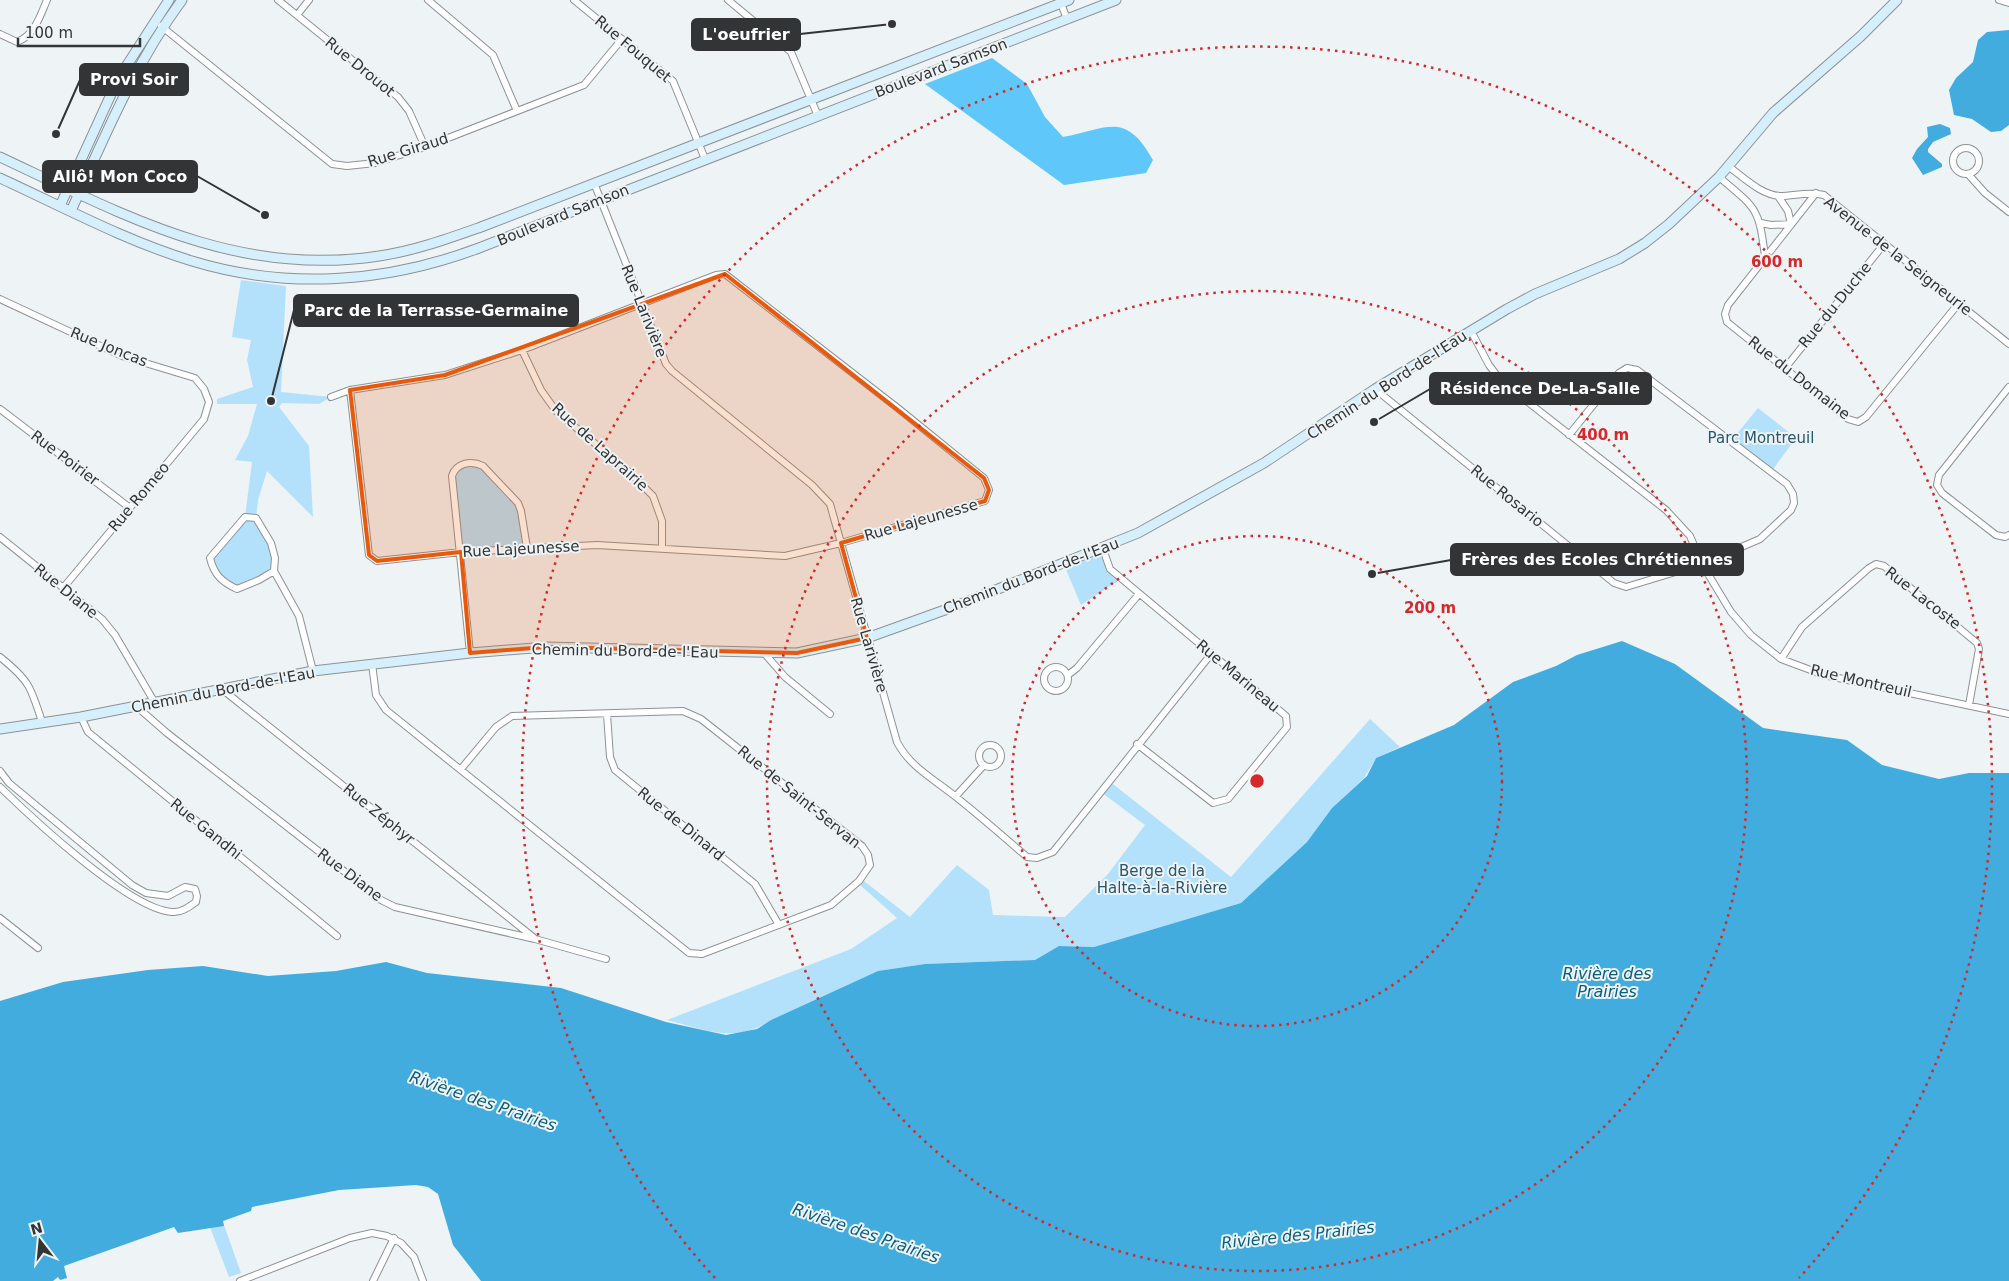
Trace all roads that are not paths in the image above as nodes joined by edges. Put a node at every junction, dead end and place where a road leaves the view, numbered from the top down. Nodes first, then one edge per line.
1 (47, 0) edge
2 (169, 0) edge
3 (182, 0) edge
4 (278, 0) edge
5 (309, 0) edge
6 (428, 0) edge
7 (574, 0) edge
8 (728, 0) edge
9 (1116, 0) edge
10 (1897, 0) edge
11 (1999, 0) edge
12 (1063, 1) edge
13 (2009, 4) edge
14 (297, 15) junction
15 (1067, 19) junction
16 (154, 22) junction
17 (163, 26) junction
18 (0, 34) edge
19 (622, 39) junction
20 (811, 99) junction
21 (517, 111) junction
22 (818, 116) junction
23 (699, 143) junction
24 (425, 147) junction
25 (0, 157) edge
26 (705, 159) junction
27 (1728, 166) junction
28 (1968, 174) junction
29 (1720, 177) junction
30 (0, 178) edge
31 (594, 183) junction
32 (68, 188) junction
33 (79, 193) junction
34 (1816, 193) junction
35 (1778, 196) junction
36 (600, 200) junction
37 (60, 206) junction
38 (71, 211) junction
39 (2009, 212) edge
40 (1761, 223) junction
41 (1791, 224) junction
42 (1884, 244) junction
43 (1765, 257) junction
44 (0, 299) edge
45 (1959, 303) junction
46 (641, 304) junction
47 (1471, 331) junction
48 (2009, 344) edge
49 (522, 350) junction
50 (1786, 367) junction
51 (2009, 387) edge
52 (1375, 389) junction
53 (350, 390) junction
54 (331, 398) dead end
55 (209, 402) joint
56 (0, 409) edge
57 (1570, 435) junction
58 (130, 508) junction
59 (2009, 534) edge
60 (0, 537) edge
61 (841, 543) junction
62 (527, 548) junction
63 (662, 548) junction
64 (1103, 548) junction
65 (462, 552) junction
66 (1702, 564) junction
67 (274, 571) junction
68 (63, 588) junction
69 (1139, 594) junction
70 (867, 638) junction
71 (470, 652) junction
72 (1212, 653) junction
73 (764, 654) junction
74 (0, 657) edge
75 (1782, 659) junction
76 (372, 664) junction
77 (313, 671) junction
78 (1068, 675) dead end
79 (223, 690) junction
80 (155, 703) junction
81 (1969, 705) junction
82 (136, 706) junction
83 (607, 714) junction
84 (830, 714) dead end
85 (2009, 714) edge
86 (81, 717) junction
87 (42, 722) junction
88 (0, 729) edge
89 (1137, 744) junction
90 (984, 765) dead end
91 (461, 769) junction
92 (0, 771) edge
93 (0, 787) edge
94 (956, 796) junction
95 (60, 826) junction
96 (53, 835) junction
97 (0, 918) edge
98 (779, 925) junction
99 (337, 936) dead end
100 (534, 939) junction
101 (38, 948) dead end
102 (606, 958) dead end
103 (394, 1238) junction
104 (248, 1279) edge
105 (240, 1281) edge
106 (373, 1281) edge
107 (423, 1281) edge

1 - 18 street
2 - 16 street
3 - 17 street
4 - 14 street, Rue Drouot
5 - 14 street
6 - 21 street
7 - 19 street, Rue Fouquet
8 - 20 street
9 - 15 street, Boulevard Samson
10 - 27 street, Chemin du Bord-de-l'Eau
11 - 13 street
12 - 15 street
12 - 20 street, Boulevard Samson
14 - 24 street, Rue Drouot
15 - 22 street, Boulevard Samson
16 - 17 street, Rue Giraud
16 - 32 street
17 - 24 street, Rue Giraud
17 - 33 street
19 - 21 street, Rue Giraud
19 - 23 street, Rue Fouquet
20 - 22 street
20 - 23 street, Boulevard Samson
21 - 24 street, Rue Giraud
22 - 26 street, Boulevard Samson
23 - 26 street, Rue Fouquet
23 - 31 street, Boulevard Samson
25 - 32 street, Boulevard Samson
26 - 36 street, Boulevard Samson
27 - 29 street, Chemin du Bord-de-l'Eau
27 - 35 street, Avenue de la Seigneurie
28 - 28 street
28 - 39 street
29 - 40 street
29 - 47 street, Chemin du Bord-de-l'Eau
30 - 37 street, Boulevard Samson
31 - 33 street, Boulevard Samson
31 - 36 street, Rue Larivière
32 - 33 street, Boulevard Samson
32 - 37 street
33 - 38 street
34 - 35 street, Avenue de la Seigneurie
34 - 41 street, Rue du Domaine
34 - 42 street, Avenue de la Seigneurie
35 - 41 street
36 - 38 street, Boulevard Samson
36 - 46 street, Rue Larivière
37 - 38 street, Boulevard Samson
40 - 41 street
40 - 43 street
41 - 43 street, Rue du Domaine
42 - 45 street, Avenue de la Seigneurie
42 - 50 street, Rue du Duche
43 - 50 street, Rue du Domaine
44 - 55 street, Rue Joncas
45 - 48 street, Avenue de la Seigneurie
45 - 50 street, Rue du Domaine
46 - 49 street, Rue Lajeunesse
46 - 61 street, Rue Larivière
46 - 61 street, Rue Lajeunesse
47 - 52 street, Chemin du Bord-de-l'Eau
47 - 57 street, Rue Montreuil
49 - 53 street, Rue Lajeunesse
49 - 63 street, Rue de Laprairie
51 - 59 street
52 - 64 street, Chemin du Bord-de-l'Eau
52 - 66 street, Rue Rosario
53 - 54 street, Rue Lajeunesse
53 - 65 street, Rue Lajeunesse
55 - 58 street, Rue Romeo
56 - 58 street, Rue Poirier
57 - 66 street, Rue Montreuil
57 - 66 street, Rue Rosario
58 - 68 street, Rue Romeo
60 - 68 street, Rue Diane
61 - 63 street, Rue Lajeunesse
61 - 70 street, Rue Larivière
62 - 63 street, Rue Lajeunesse
62 - 65 street, Rue Lajeunesse
62 - 65 street
64 - 69 street, Rue Marineau
64 - 70 street, Chemin du Bord-de-l'Eau
65 - 71 street
66 - 75 street, Rue Montreuil
67 - 67 street
67 - 77 street
68 - 80 street, Rue Diane
69 - 72 street, Rue Marineau
69 - 78 street
70 - 73 street, Chemin du Bord-de-l'Eau
70 - 94 street, Rue Larivière
71 - 73 street, Chemin du Bord-de-l'Eau
71 - 76 street, Chemin du Bord-de-l'Eau
72 - 89 street, Rue Larivière
72 - 89 street, Rue Marineau
73 - 84 street
74 - 87 street
75 - 81 street, Rue Montreuil
75 - 81 street, Rue Lacoste
76 - 77 street, Chemin du Bord-de-l'Eau
76 - 91 street, Rue de Saint-Servan
77 - 79 street, Chemin du Bord-de-l'Eau
79 - 80 street, Chemin du Bord-de-l'Eau
79 - 100 street, Rue Zéphyr
80 - 82 street, Chemin du Bord-de-l'Eau
81 - 85 street, Rue Montreuil
82 - 86 street, Chemin du Bord-de-l'Eau
82 - 100 street, Rue Diane
83 - 91 street, Rue de Saint-Servan
83 - 98 street, Rue de Dinard
83 - 98 street, Rue de Saint-Servan
86 - 87 street, Chemin du Bord-de-l'Eau
86 - 99 street, Rue Gandhi
87 - 88 street, Chemin du Bord-de-l'Eau
89 - 94 street, Rue Larivière
90 - 94 street
91 - 98 street, Rue de Saint-Servan
92 - 95 street
93 - 96 street
95 - 96 street
95 - 96 street
97 - 101 street
100 - 102 street, Rue Diane
103 - 104 street
103 - 106 street
103 - 107 street
104 - 105 street

